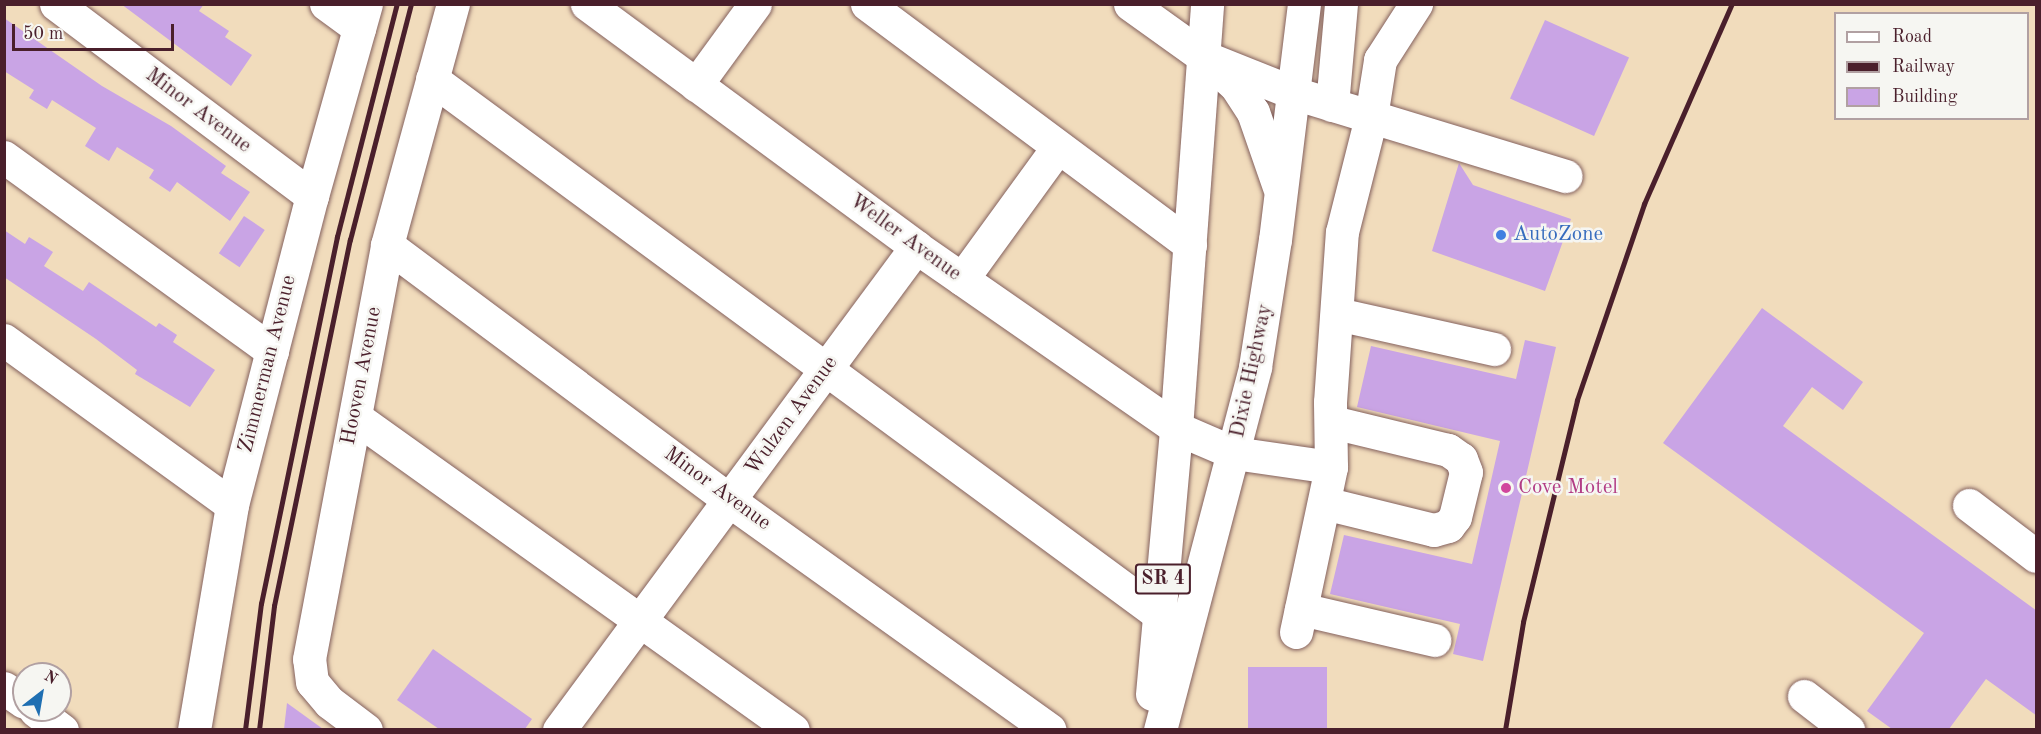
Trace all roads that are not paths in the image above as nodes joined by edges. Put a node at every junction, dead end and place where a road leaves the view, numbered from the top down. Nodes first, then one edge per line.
1 (56, 4) edge
2 (327, 4) edge
3 (453, 4) edge
4 (586, 4) edge
5 (755, 4) edge
6 (867, 4) edge
7 (1130, 4) edge
8 (1207, 4) edge
9 (1304, 4) edge
10 (1341, 4) edge
11 (1416, 4) edge
12 (363, 16) edge
13 (1204, 57) junction
14 (432, 79) junction
15 (696, 85) junction
16 (1294, 93) junction
17 (1332, 105) junction
18 (1371, 117) junction
19 (1058, 147) junction
20 (4, 157) edge
21 (1566, 176) dead end
22 (1281, 192) junction
23 (312, 196) junction
24 (387, 245) junction
25 (1190, 245) junction
26 (916, 247) junction
27 (962, 279) junction
28 (1337, 314) junction
29 (4, 339) edge
30 (1494, 349) dead end
31 (272, 351) junction
32 (825, 371) junction
33 (355, 417) junction
34 (1332, 422) junction
35 (1176, 428) junction
36 (1234, 453) junction
37 (1331, 467) junction
38 (730, 501) junction
39 (1324, 503) junction
40 (232, 505) junction
41 (1969, 505) dead end
42 (2037, 556) edge
43 (1160, 615) junction
44 (640, 621) junction
45 (1434, 640) dead end
46 (1804, 696) dead end
47 (194, 729) edge
48 (366, 729) edge
49 (559, 729) edge
50 (793, 729) edge
51 (1050, 729) edge
52 (1149, 729) edge
53 (1160, 729) edge
54 (1848, 729) edge

1 - 23 street, Minor Avenue
2 - 12 street
3 - 14 street, Hooven Avenue
4 - 15 street, Weller Avenue
5 - 15 street
6 - 19 street
7 - 13 street
8 - 13 street, SR 4
9 - 16 street, Dixie Highway / SR 4
10 - 17 street
11 - 18 street
12 - 23 street, Zimmerman Avenue
13 - 16 street
13 - 22 street
13 - 25 street, SR 4
14 - 24 street, Hooven Avenue
14 - 32 street
15 - 26 street, Weller Avenue
16 - 17 street
16 - 22 street, Dixie Highway / SR 4
17 - 18 street
18 - 21 street
18 - 28 street
19 - 25 street
19 - 27 street
20 - 31 street
22 - 36 street, Dixie Highway / SR 4
23 - 31 street, Zimmerman Avenue
24 - 33 street, Hooven Avenue
24 - 38 street, Minor Avenue
25 - 35 street, SR 4
26 - 27 street, Weller Avenue
26 - 32 street, Wulzen Avenue
27 - 35 street, Weller Avenue
28 - 30 street
28 - 34 street
29 - 40 street
31 - 40 street, Zimmerman Avenue
32 - 38 street, Wulzen Avenue
32 - 43 street
33 - 44 street
33 - 48 street, Hooven Avenue
34 - 37 street
34 - 39 street
35 - 36 street, Weller Avenue
35 - 43 street, SR 4
36 - 37 street, Weller Avenue
36 - 53 street, Dixie Highway / SR 4
37 - 39 street
38 - 44 street, Wulzen Avenue
38 - 51 street, Minor Avenue
39 - 45 street
40 - 47 street, Zimmerman Avenue
41 - 42 street
43 - 52 street, SR 4
44 - 49 street, Wulzen Avenue
44 - 50 street
46 - 54 street

